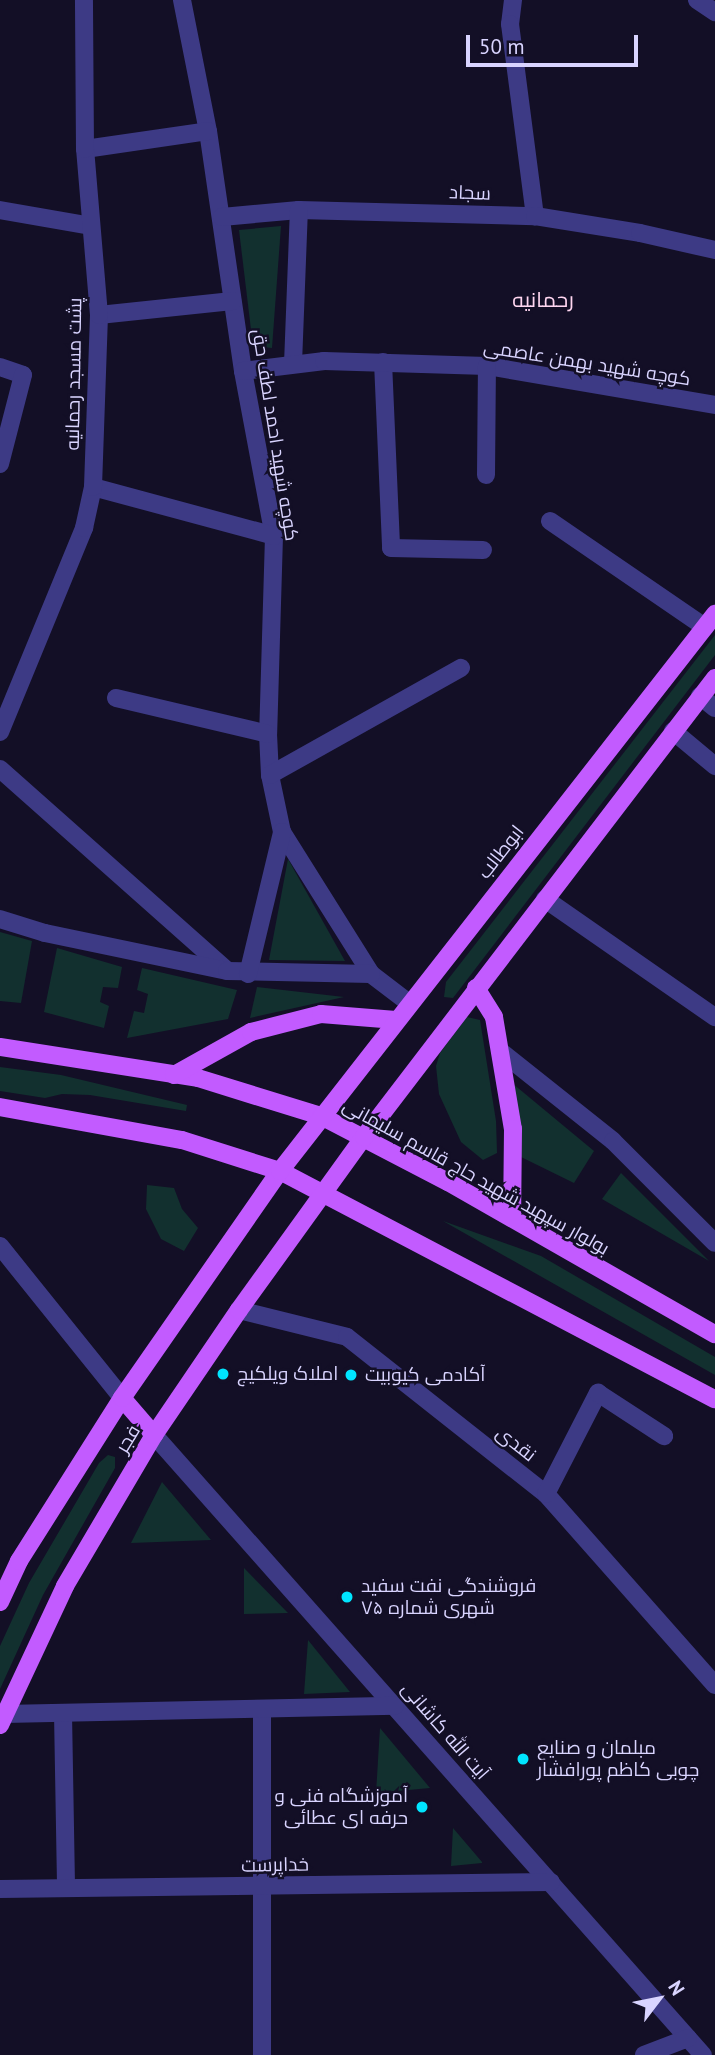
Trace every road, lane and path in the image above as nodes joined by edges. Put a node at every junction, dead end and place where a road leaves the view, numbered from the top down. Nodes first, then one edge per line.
1 (84, 0) edge
2 (182, 0) edge
3 (513, 0) edge
4 (697, 0) edge
5 (715, 12) edge
6 (208, 131) junction
7 (85, 149) junction
8 (0, 210) edge
9 (299, 210) junction
10 (535, 216) junction
11 (222, 217) junction
12 (91, 226) junction
13 (715, 250) edge
14 (232, 301) junction
15 (99, 315) junction
16 (383, 362) junction
17 (293, 365) junction
18 (487, 366) junction
19 (0, 367) edge
20 (243, 371) junction
21 (715, 405) edge
22 (0, 464) edge
23 (486, 475) dead end
24 (93, 487) junction
25 (550, 521) dead end
26 (274, 536) junction
27 (483, 550) dead end
28 (710, 621) edge
29 (461, 668) dead end
30 (715, 678) edge
31 (701, 696) junction
32 (116, 698) dead end
33 (715, 708) edge
34 (673, 731) junction
35 (0, 732) edge
36 (268, 734) junction
37 (715, 766) edge
38 (0, 769) edge
39 (270, 775) junction
40 (282, 832) junction
41 (545, 899) junction
42 (0, 919) edge
43 (227, 971) junction
44 (248, 974) junction
45 (371, 974) junction
46 (476, 988) junction
47 (409, 1003) junction
48 (715, 1017) edge
49 (396, 1020) junction
50 (0, 1047) edge
51 (500, 1052) junction
52 (174, 1075) junction
53 (0, 1107) edge
54 (321, 1116) junction
55 (364, 1136) junction
56 (280, 1171) junction
57 (323, 1194) junction
58 (512, 1218) junction
59 (715, 1243) edge
60 (0, 1246) edge
61 (239, 1310) junction
62 (715, 1334) edge
63 (122, 1398) junction
64 (715, 1398) edge
65 (155, 1435) junction
66 (664, 1436) dead end
67 (546, 1494) junction
68 (0, 1602) edge
69 (715, 1685) edge
70 (395, 1706) junction
71 (262, 1711) junction
72 (63, 1713) junction
73 (2, 1719) edge
74 (551, 1882) junction
75 (264, 1886) junction
76 (66, 1888) junction
77 (0, 1889) edge
78 (688, 2038) junction
79 (262, 2055) edge
80 (644, 2055) edge
81 (704, 2055) edge

1 - 7 street, پشت مسجد رحمانیه
2 - 6 street, کوچه شهید احمد لطف حق
3 - 10 street
4 - 5 street
6 - 7 street
6 - 11 street, کوچه شهید احمد لطف حق
7 - 12 street, پشت مسجد رحمانیه
8 - 12 street
9 - 10 street, سجاد
9 - 11 street, سجاد
9 - 17 street
10 - 13 street, سجاد
11 - 14 street, کوچه شهید احمد لطف حق
12 - 15 street, پشت مسجد رحمانیه
14 - 15 street
14 - 20 street, کوچه شهید احمد لطف حق
15 - 24 street, پشت مسجد رحمانیه
16 - 17 street, کوچه شهید بهمن عاصمی
16 - 18 street, کوچه شهید بهمن عاصمی
16 - 27 street
17 - 20 street, کوچه شهید بهمن عاصمی
18 - 21 street, کوچه شهید بهمن عاصمی
18 - 23 street
19 - 22 street
20 - 26 street, کوچه شهید احمد لطف حق
24 - 26 street
24 - 35 street, پشت مسجد رحمانیه
25 - 28 street
26 - 36 street, کوچه شهید احمد لطف حق
28 - 47 main road, ابوطالب
29 - 39 street
30 - 31 main road
31 - 33 street
31 - 34 main road
32 - 36 street
34 - 37 street
34 - 41 main road
36 - 39 street, کوچه شهید احمد لطف حق
38 - 43 street
39 - 40 street, کوچه شهید احمد لطف حق
40 - 44 street
40 - 45 street, کوچه شهید احمد لطف حق
41 - 46 main road
41 - 48 street
42 - 43 street
43 - 44 street
44 - 45 street
45 - 47 street, کوچه شهید احمد لطف حق
46 - 51 main road
46 - 55 main road
47 - 49 main road, ابوطالب
49 - 52 main road
49 - 54 main road, ابوطالب
50 - 52 main road, بولوار سپهبد شهید حاج قاسم سلیمانی
51 - 58 main road
51 - 59 street
52 - 54 main road, بولوار سپهبد شهید حاج قاسم سلیمانی
53 - 56 main road
54 - 55 main road, بولوار سپهبد شهید حاج قاسم سلیمانی
54 - 56 main road, فجر
55 - 57 main road, فجر
55 - 58 main road, بولوار سپهبد شهید حاج قاسم سلیمانی
56 - 57 main road
56 - 63 main road, فجر
57 - 61 main road, فجر
57 - 64 main road
58 - 62 main road, بولوار سپهبد شهید حاج قاسم سلیمانی
60 - 63 street
61 - 65 main road, فجر
61 - 67 street, نقدی
63 - 65 main road
63 - 68 main road, فجر
65 - 70 street, آیت الله کاشانی
65 - 73 main road, فجر
66 - 67 street
67 - 69 street, نقدی
70 - 71 street
70 - 74 street, آیت الله کاشانی
71 - 72 street
71 - 75 street
72 - 73 street
72 - 76 street
74 - 75 street, خداپرست
74 - 78 street, آیت الله کاشانی
75 - 76 street, خداپرست
75 - 79 street
76 - 77 street, خداپرست
78 - 80 street
78 - 81 street, آیت الله کاشانی

